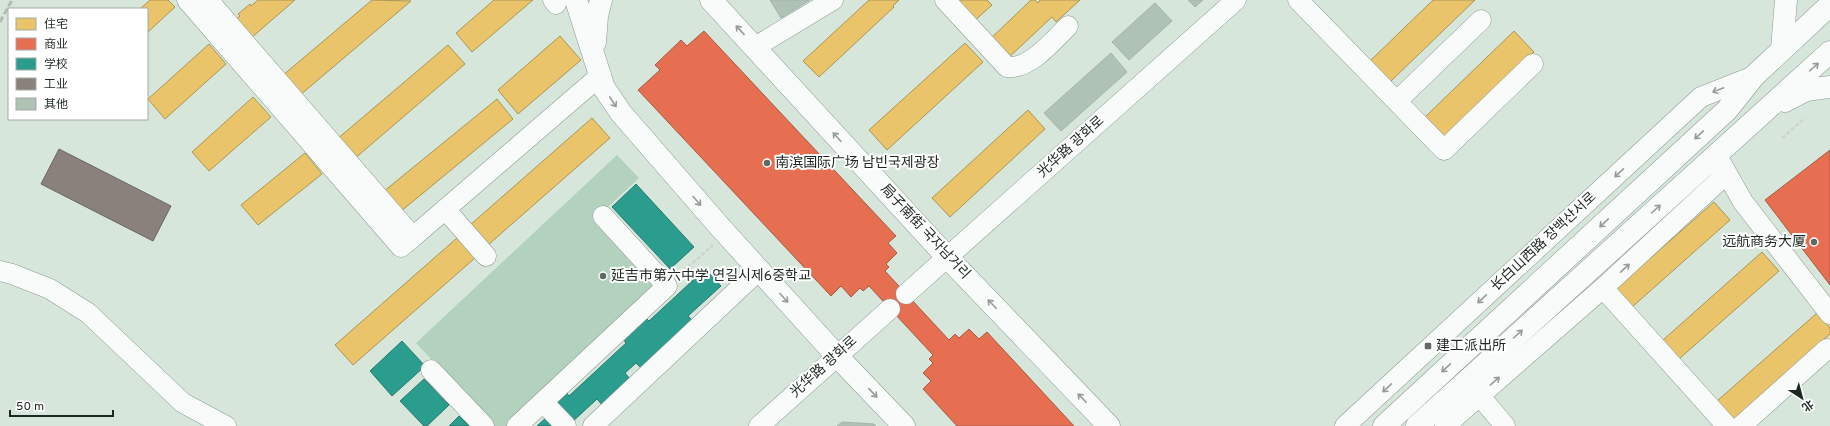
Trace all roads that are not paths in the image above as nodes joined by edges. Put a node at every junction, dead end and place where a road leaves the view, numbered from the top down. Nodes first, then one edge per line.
1 (187, 0) edge
2 (208, 0) edge
3 (601, 0) edge
4 (711, 0) edge
5 (833, 0) edge
6 (945, 0) edge
7 (1236, 0) edge
8 (1298, 0) edge
9 (1786, 0) edge
10 (562, 1) edge
11 (1830, 5) edge
12 (1481, 20) dead end
13 (1068, 26) dead end
14 (755, 47) junction
15 (1782, 49) junction
16 (594, 52) junction
17 (1830, 52) edge
18 (1532, 64) dead end
19 (601, 75) junction
20 (1754, 76) junction
21 (1830, 87) edge
22 (1397, 101) junction
23 (1764, 112) junction
24 (1716, 154) junction
25 (445, 209) junction
26 (603, 216) dead end
27 (414, 237) junction
28 (486, 256) dead end
29 (947, 257) junction
30 (759, 270) junction
31 (0, 271) edge
32 (1603, 288) junction
33 (906, 294) dead end
34 (890, 308) dead end
35 (1830, 314) edge
36 (1827, 349) dead end
37 (836, 356) junction
38 (431, 370) dead end
39 (1479, 395) junction
40 (543, 402) junction
41 (226, 426) edge
42 (484, 426) edge
43 (517, 426) edge
44 (566, 426) edge
45 (593, 426) edge
46 (759, 426) edge
47 (904, 426) edge
48 (1109, 426) edge
49 (1345, 426) edge
50 (1384, 426) edge
51 (1417, 426) edge
52 (1445, 426) edge
53 (1505, 426) edge
54 (1727, 426) edge
55 (1741, 426) edge

1 - 27 street
2 - 27 street
3 - 16 main road
14 -> 4 main road, 局子南街 국자남거리
5 - 14 street
6 - 13 street
7 - 29 street, 光华路 광화로
8 - 22 street
9 - 15 main road
10 - 16 main road
11 - 15 main road, 长白山西路 장백산서로
12 - 22 street
29 -> 14 main road, 局子南街 국자남거리
15 - 20 main road, 长白山西路 장백산서로
16 - 19 main road
23 -> 17 main road
18 - 22 street
19 - 25 street
19 -> 30 main road
20 -> 49 street, 长白山西路 장백산서로
20 -> 50 main road, 长白山西路 장백산서로
21 - 23 main road
23 - 24 main road
32 -> 24 street
24 - 35 street
51 -> 24 main road
25 - 27 street
25 - 28 street
26 - 40 street
29 - 33 street, 光华路 광화로
48 -> 29 main road, 局子南街 국자남거리
30 -> 37 main road
30 - 45 street
31 - 41 street
39 -> 32 street
32 - 54 street
34 - 37 street, 光华路 광화로
36 - 55 street
37 - 46 street, 光华路 광화로
37 -> 47 main road
38 - 42 street
39 - 52 street
39 - 53 street
40 - 43 street
40 - 44 street

